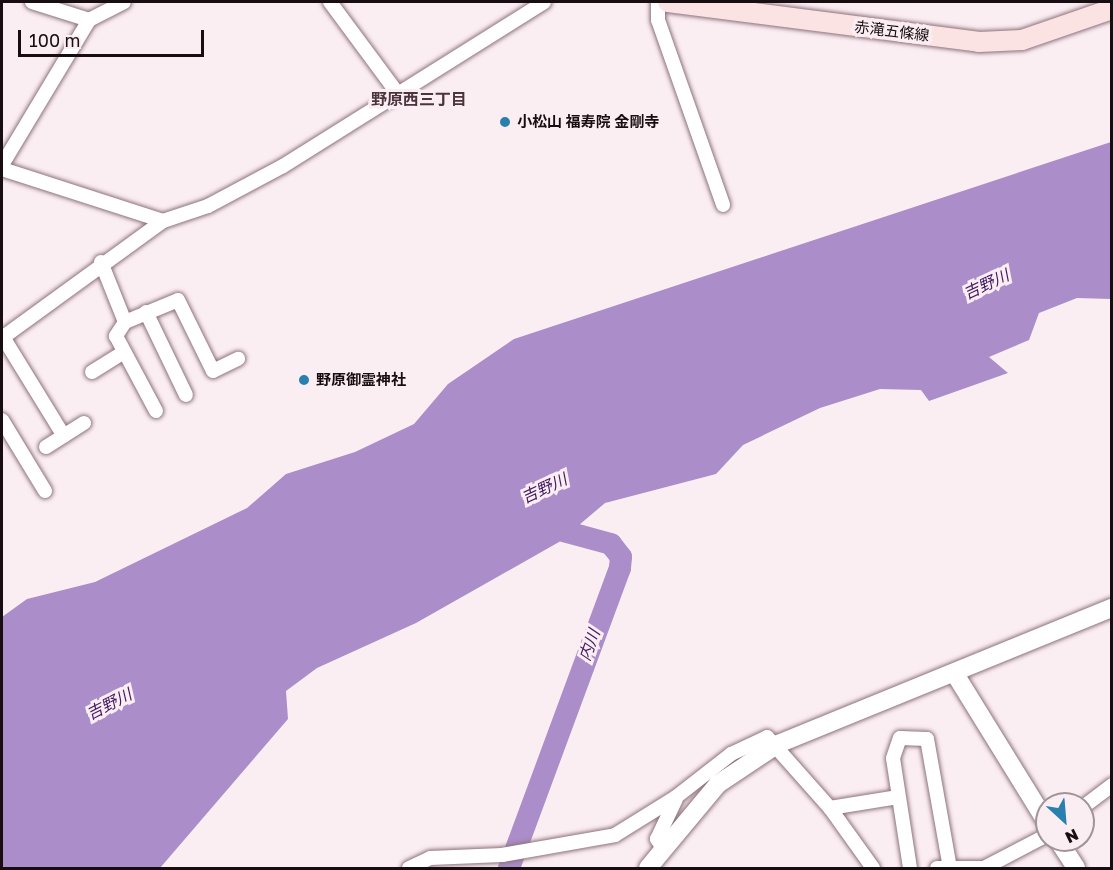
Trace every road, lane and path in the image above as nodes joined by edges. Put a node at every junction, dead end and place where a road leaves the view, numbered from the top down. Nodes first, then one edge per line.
1 (32, 2) edge
2 (124, 2) edge
3 (330, 2) edge
4 (544, 2) edge
5 (658, 2) edge
6 (668, 2) edge
7 (1112, 9) edge
8 (89, 20) junction
9 (398, 94) junction
10 (2, 167) edge
11 (723, 205) dead end
12 (162, 220) junction
13 (102, 262) junction
14 (146, 312) junction
15 (125, 322) junction
16 (2, 338) edge
17 (124, 352) junction
18 (238, 359) dead end
19 (92, 372) dead end
20 (186, 395) dead end
21 (156, 411) dead end
22 (2, 420) edge
23 (84, 423) dead end
24 (64, 436) junction
25 (46, 447) dead end
26 (45, 491) dead end
27 (1112, 608) edge
28 (955, 674) junction
29 (778, 744) junction
30 (1112, 785) edge
31 (676, 797) junction
32 (898, 797) junction
33 (1095, 798) edge
34 (1035, 804) edge
35 (830, 808) junction
36 (1035, 841) edge
37 (663, 848) junction
38 (1066, 852) edge
39 (409, 868) edge
40 (648, 868) edge
41 (873, 868) edge
42 (910, 868) edge
43 (937, 868) edge
44 (950, 868) edge
45 (984, 868) edge
46 (1076, 868) edge

1 - 8 street
2 - 8 street
3 - 9 street
4 - 9 street
5 - 11 street
6 - 7 main road, 赤滝五條線
8 - 10 street
9 - 12 street
10 - 12 street
12 - 13 street
13 - 15 street
13 - 16 street
14 - 15 street
14 - 18 street
14 - 20 street
15 - 17 street
16 - 24 street
17 - 19 street
17 - 21 street
22 - 26 street
23 - 24 street
24 - 25 street
27 - 28 street
28 - 29 street
28 - 34 street
29 - 31 street
29 - 35 street
29 - 37 street
30 - 33 street
31 - 37 street
31 - 39 street
32 - 35 street
32 - 42 street
32 - 44 street
35 - 41 street
36 - 45 street
37 - 40 street
38 - 46 street
43 - 44 street
44 - 45 street

